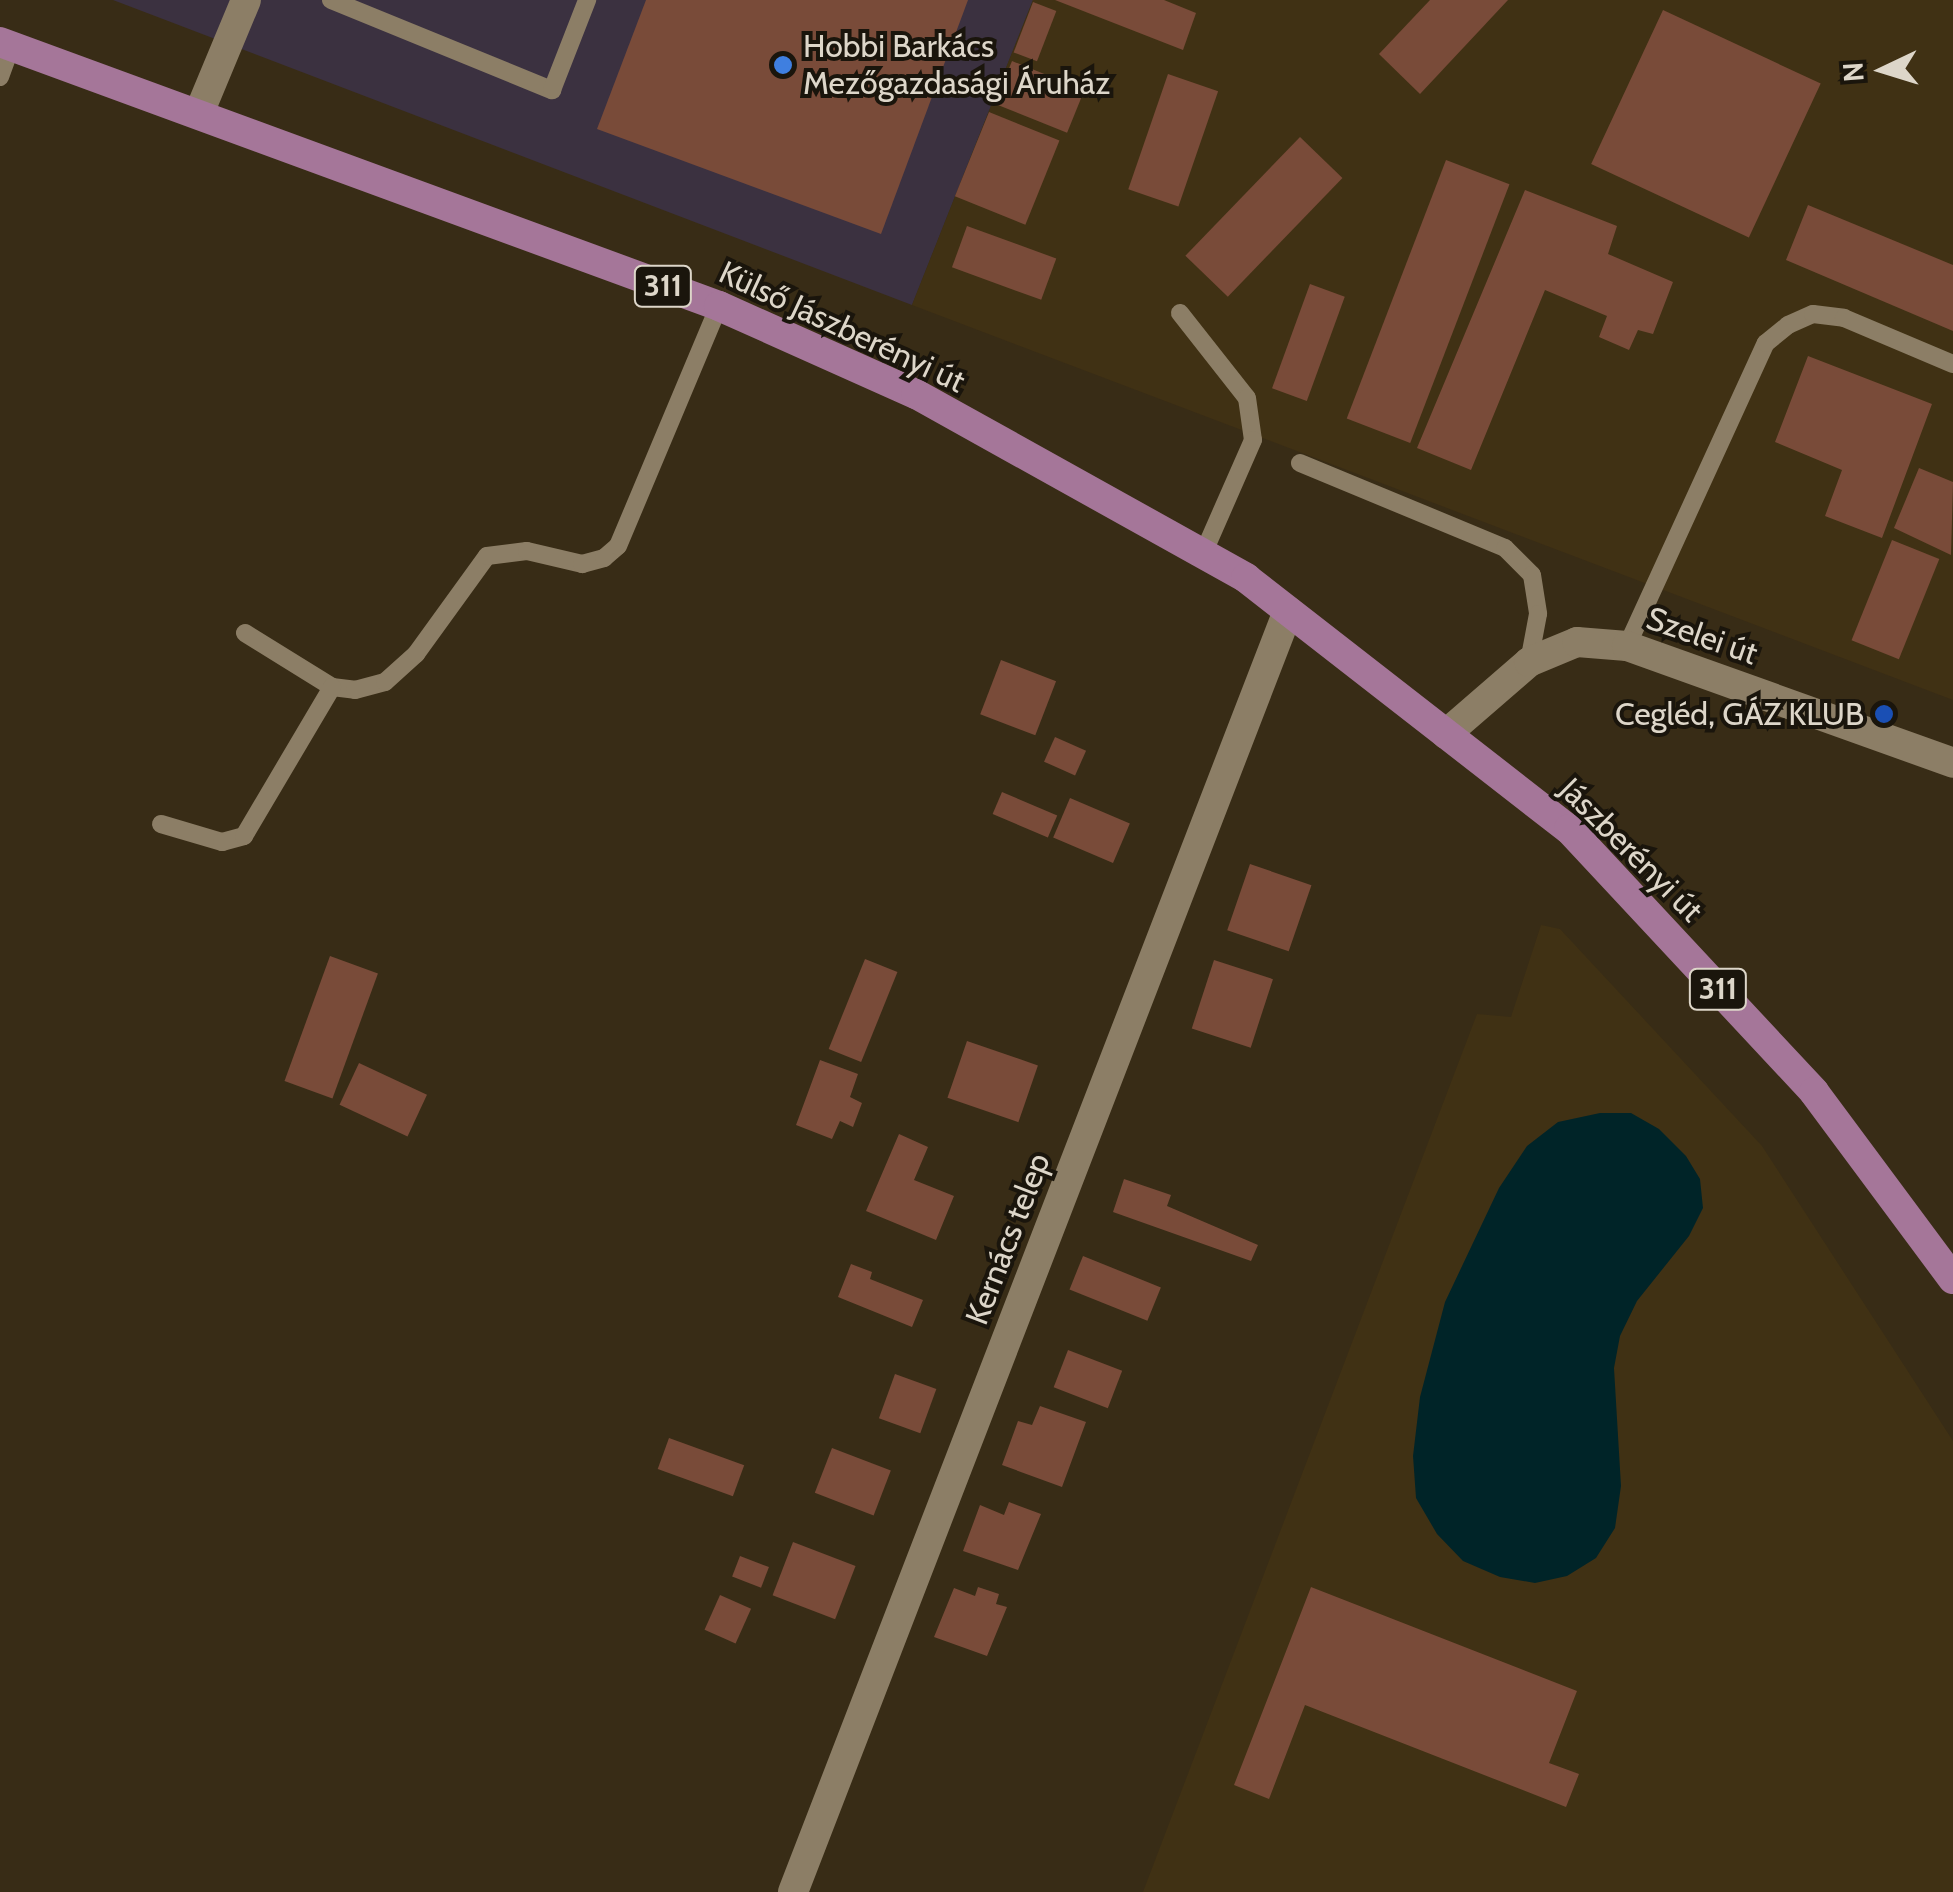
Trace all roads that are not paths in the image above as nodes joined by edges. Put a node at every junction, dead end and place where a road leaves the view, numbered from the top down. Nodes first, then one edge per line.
1 (246, 0) edge
2 (330, 0) edge
3 (587, 0) edge
4 (6, 44) edge
5 (0, 77) edge
6 (200, 113) junction
7 (719, 306) junction
8 (1180, 313) dead end
9 (1953, 364) edge
10 (1300, 463) dead end
11 (1203, 554) junction
12 (1288, 611) junction
13 (245, 633) dead end
14 (1627, 646) junction
15 (1528, 662) junction
16 (332, 687) junction
17 (1446, 734) junction
18 (1953, 763) edge
19 (161, 824) dead end
20 (1953, 1279) edge
21 (794, 1892) edge

1 - 6 street
2 - 3 lane
4 - 5 lane
4 - 6 main road, Külső Jászberényi út / 311
6 - 7 main road, Külső Jászberényi út / 311
7 - 11 main road, Külső Jászberényi út / 311
7 - 16 lane
8 - 11 lane
9 - 14 lane
10 - 15 lane
11 - 12 main road, Külső Jászberényi út / 311
12 - 17 main road, Jászberényi út / 311
12 - 21 street, Kernács telep
13 - 16 lane
14 - 15 street, Szelei út
14 - 18 street, Szelei út
15 - 17 street, Szelei út
16 - 19 lane
17 - 20 main road, Jászberényi út / 311

